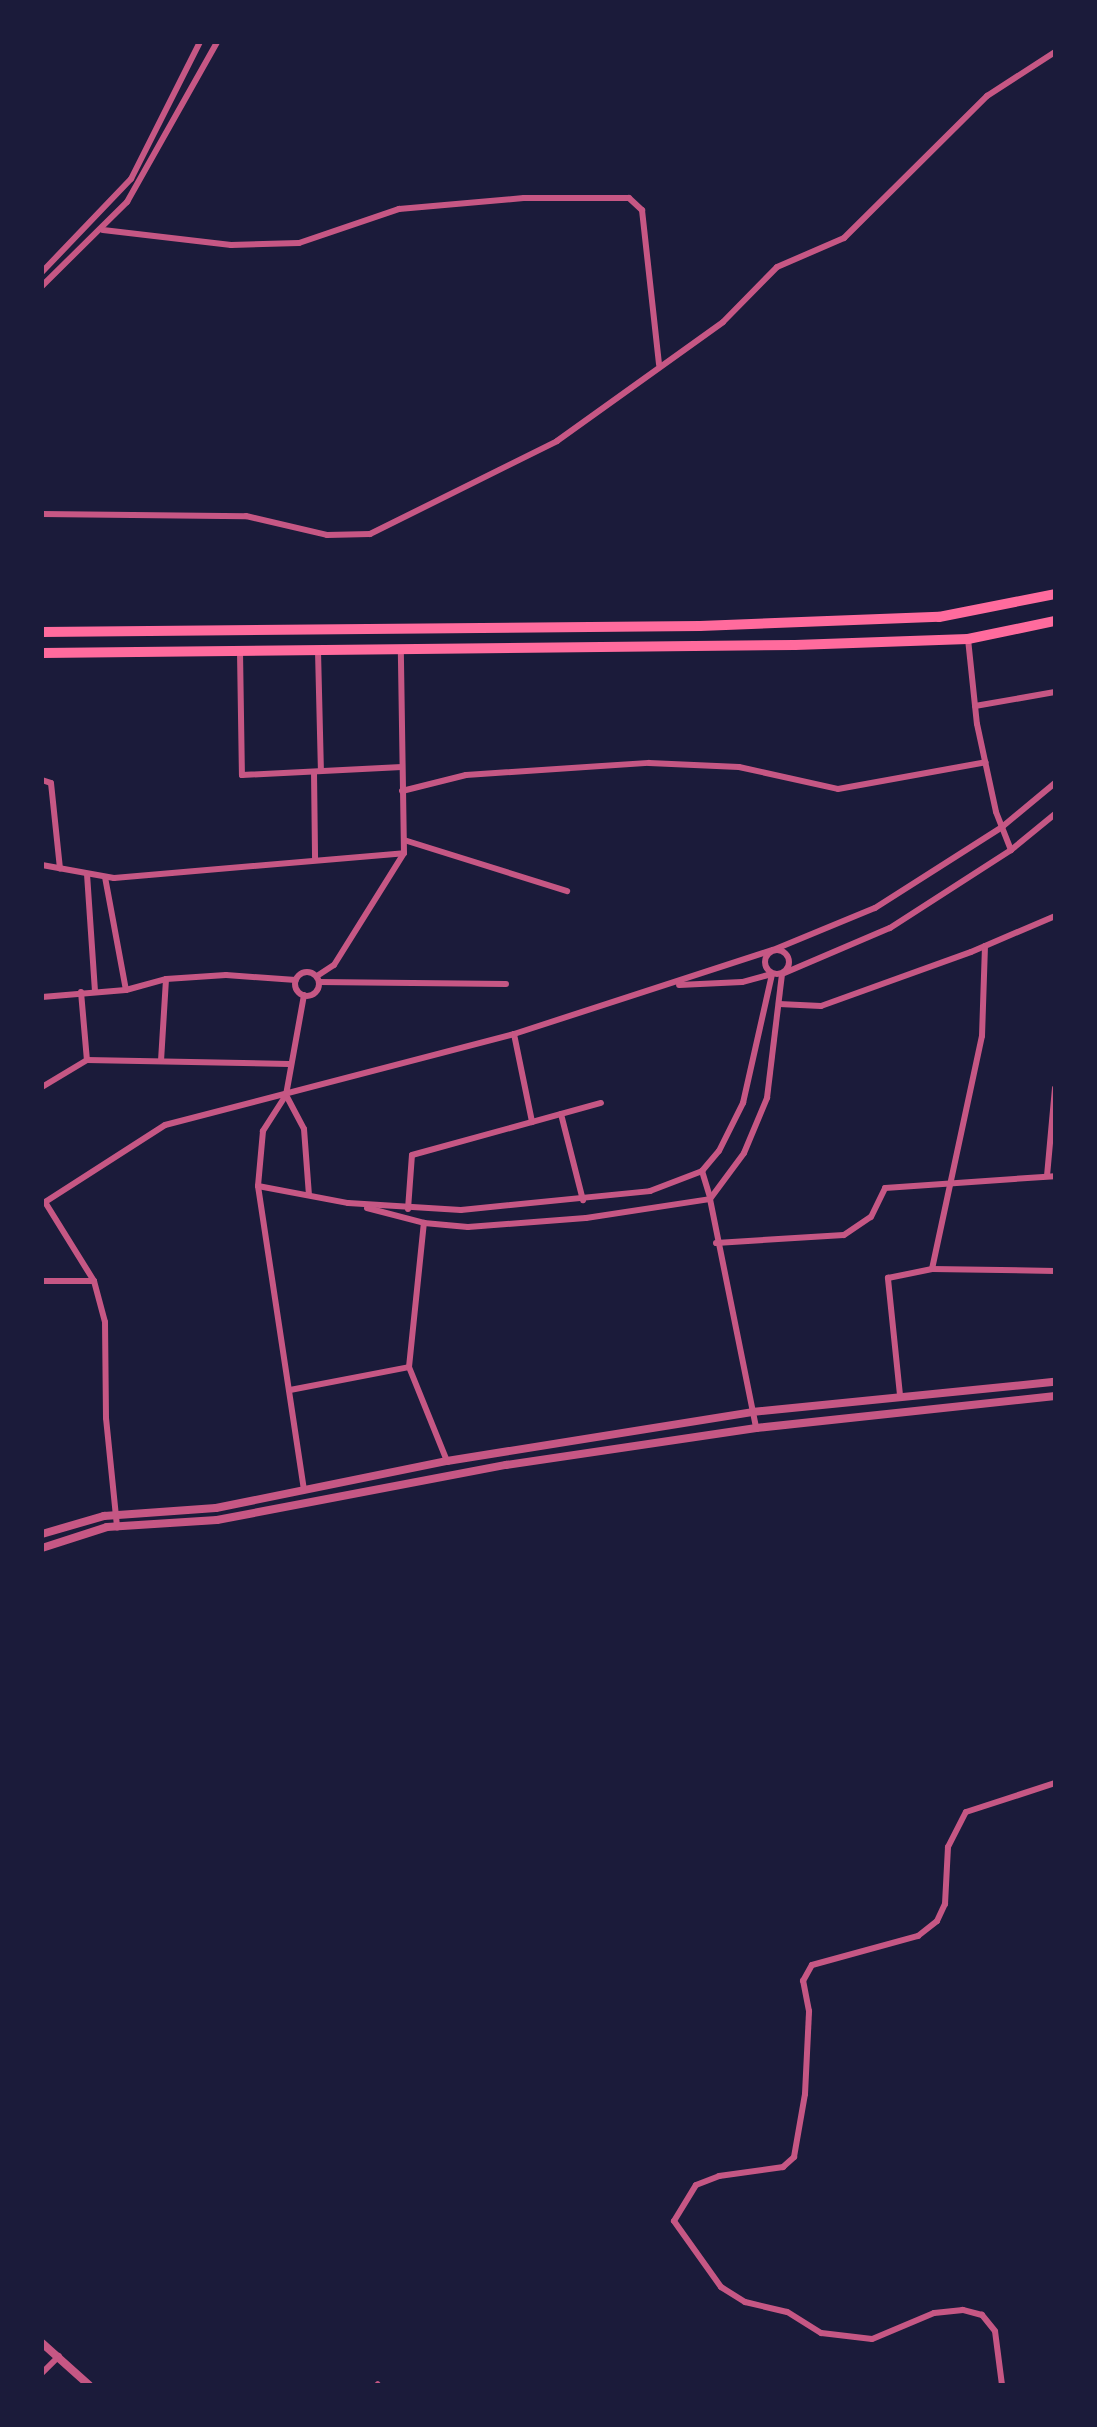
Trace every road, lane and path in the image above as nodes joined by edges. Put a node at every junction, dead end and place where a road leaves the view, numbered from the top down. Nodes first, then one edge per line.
1 (200, 42) edge
2 (217, 42) edge
3 (1055, 52) edge
4 (103, 230) junction
5 (42, 272) edge
6 (42, 286) edge
7 (659, 364) junction
8 (42, 514) edge
9 (1055, 594) edge
10 (1055, 621) edge
11 (42, 632) edge
12 (968, 639) junction
13 (318, 651) junction
14 (401, 651) junction
15 (240, 652) junction
16 (42, 653) edge
17 (1055, 692) edge
18 (975, 706) junction
19 (986, 762) junction
20 (402, 767) junction
21 (318, 771) junction
22 (42, 780) edge
23 (1055, 783) edge
24 (402, 791) junction
25 (1055, 814) edge
26 (1002, 827) junction
27 (404, 840) junction
28 (1011, 850) junction
29 (404, 853) junction
30 (315, 860) junction
31 (42, 865) edge
32 (60, 869) junction
33 (87, 874) junction
34 (105, 877) junction
35 (567, 891) dead end
36 (1055, 916) edge
37 (985, 946) junction
38 (773, 950) junction
39 (772, 974) junction
40 (782, 974) junction
41 (166, 979) junction
42 (318, 979) junction
43 (296, 980) junction
44 (506, 984) dead end
45 (669, 985) junction
46 (126, 990) junction
47 (95, 991) junction
48 (81, 992) junction
49 (304, 995) junction
50 (42, 997) edge
51 (779, 1004) junction
52 (514, 1034) junction
53 (87, 1060) junction
54 (161, 1061) junction
55 (289, 1064) junction
56 (42, 1087) edge
57 (1055, 1088) edge
58 (286, 1095) junction
59 (601, 1103) dead end
60 (561, 1114) junction
61 (532, 1122) junction
62 (702, 1171) junction
63 (1051, 1176) edge
64 (951, 1183) junction
65 (258, 1186) junction
66 (309, 1195) junction
67 (710, 1199) junction
68 (583, 1200) junction
69 (44, 1203) edge
70 (348, 1203) junction
71 (408, 1209) junction
72 (424, 1223) junction
73 (716, 1243) junction
74 (932, 1269) junction
75 (1055, 1271) edge
76 (42, 1281) edge
77 (94, 1281) junction
78 (409, 1367) junction
79 (1055, 1382) edge
80 (290, 1390) junction
81 (900, 1395) junction
82 (1055, 1396) edge
83 (752, 1412) junction
84 (756, 1428) junction
85 (447, 1461) junction
86 (304, 1491) junction
87 (114, 1515) junction
88 (117, 1527) junction
89 (42, 1534) edge
90 (42, 1548) edge
91 (1055, 1783) edge
92 (42, 2343) edge
93 (59, 2356) junction
94 (42, 2373) edge
95 (89, 2385) edge
96 (1002, 2385) edge

1 - 5 street
2 - 4 street
3 - 7 street
4 - 6 street
4 - 7 street
7 - 8 street
9 - 11 main road
10 - 12 main road
12 - 14 main road
12 - 18 street
13 - 14 main road
13 - 15 main road
13 - 21 street
14 - 20 street
15 - 16 main road
15 - 21 street
17 - 18 street
18 - 19 street
19 - 24 street
19 - 26 street
20 - 21 street
20 - 24 street
21 - 30 street
22 - 32 street
23 - 26 street
24 - 27 street
25 - 28 street
26 - 28 street
26 - 38 street
27 - 29 street
27 - 35 street
28 - 40 street
29 - 30 street
29 - 42 street
30 - 34 street
31 - 32 street
32 - 33 street
33 - 34 street
33 - 47 street
34 - 46 street
36 - 37 street
37 - 51 street
37 - 64 street
38 - 39 street
38 - 40 street
38 - 45 street
39 - 40 street
39 - 45 street
39 - 62 street
40 - 51 street
41 - 43 street
41 - 46 street
41 - 54 street
42 - 43 street
42 - 44 street
42 - 49 street
43 - 49 street
45 - 52 street
46 - 47 street
47 - 48 street
48 - 50 street
48 - 53 street
49 - 55 street
51 - 67 street
52 - 58 street
52 - 61 street
53 - 54 street
53 - 56 street
54 - 55 street
55 - 58 street
57 - 63 street
58 - 65 street
58 - 66 street
58 - 69 street
59 - 60 street
60 - 61 street
60 - 68 street
61 - 71 street
62 - 67 street
62 - 68 street
63 - 64 street
64 - 73 street
64 - 74 street
65 - 66 street
65 - 80 street
66 - 70 street
67 - 72 street
67 - 73 street
68 - 71 street
69 - 77 street
70 - 71 street
70 - 72 street
72 - 78 street
73 - 83 street
74 - 75 street
74 - 81 street
76 - 77 street
77 - 87 street
78 - 80 street
78 - 85 street
79 - 81 street
80 - 86 street
81 - 83 street
82 - 84 street
83 - 84 street
83 - 85 street
84 - 88 street
85 - 86 street
86 - 87 street
87 - 88 street
87 - 89 street
88 - 90 street
91 - 96 street
92 - 93 street
93 - 94 street
93 - 95 street

